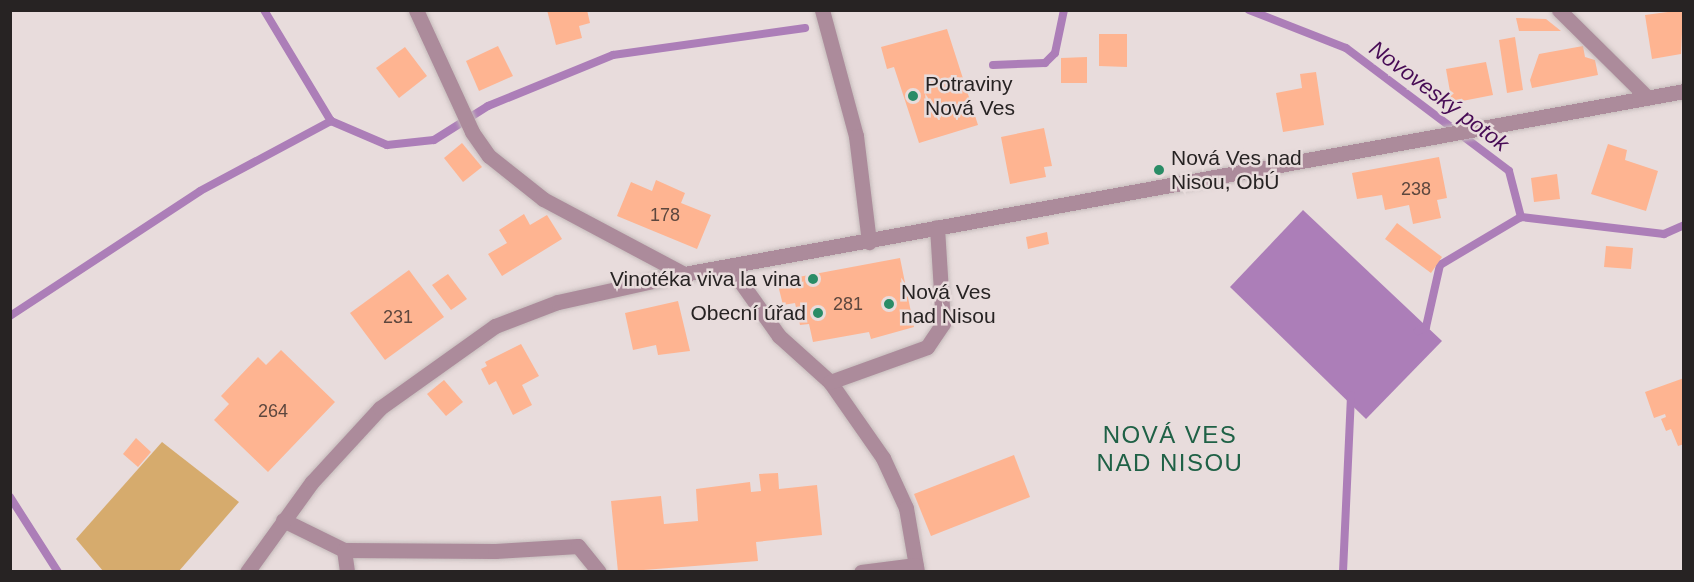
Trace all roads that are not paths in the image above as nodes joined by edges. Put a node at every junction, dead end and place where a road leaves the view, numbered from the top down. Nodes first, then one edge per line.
1 (1559, 10) edge
2 (422, 12) edge
3 (822, 12) edge
4 (1683, 91) edge
5 (1647, 97) junction
6 (937, 227) junction
7 (869, 242) junction
8 (730, 267) junction
9 (684, 274) junction
10 (830, 382) junction
11 (283, 520) junction
12 (344, 550) junction
13 (917, 568) edge
14 (247, 572) edge
15 (347, 572) edge
16 (599, 572) edge
17 (861, 572) edge

1 - 5 street
2 - 9 street
3 - 7 street
4 - 5 street
5 - 6 street
6 - 7 street
6 - 10 street
7 - 8 street
8 - 9 street
8 - 10 street
9 - 11 street
10 - 13 street
11 - 12 street
11 - 14 street
12 - 15 street
12 - 16 street
13 - 17 street

